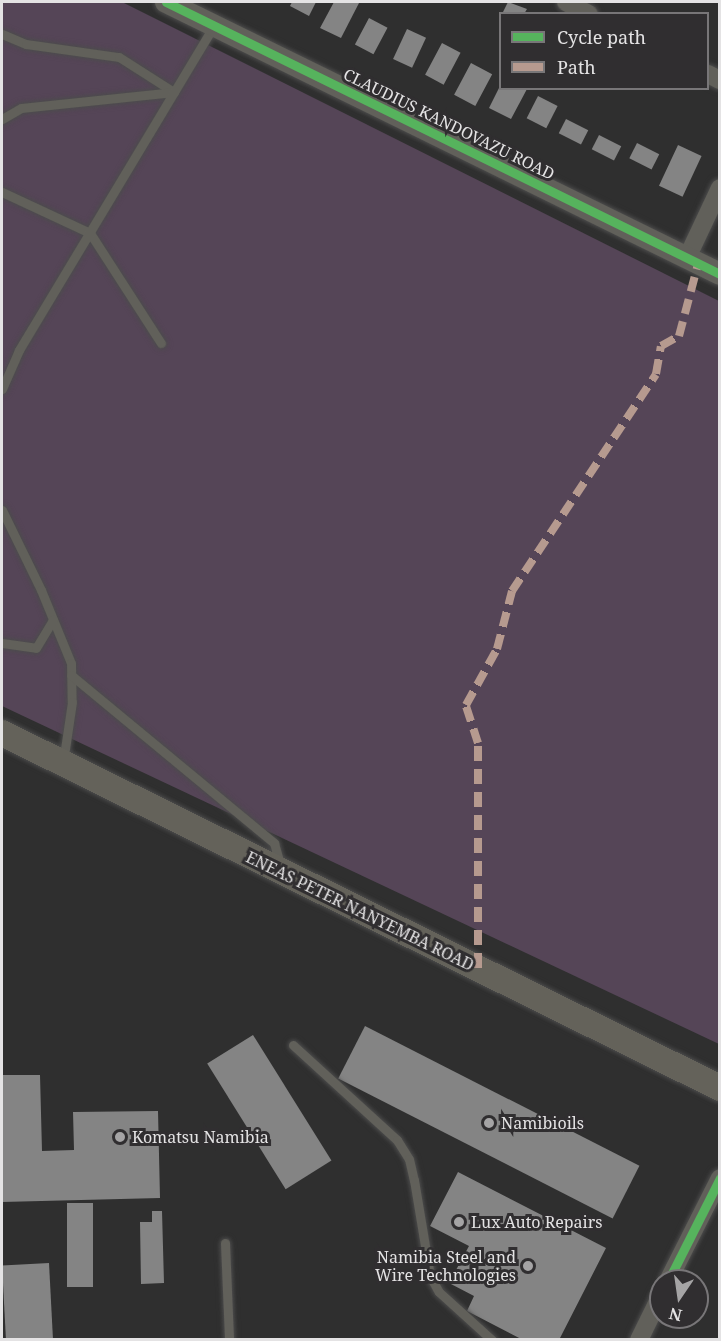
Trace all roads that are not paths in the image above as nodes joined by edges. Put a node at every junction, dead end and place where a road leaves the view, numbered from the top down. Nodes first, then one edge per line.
1 (166, 2) edge
2 (566, 2) edge
3 (585, 12) edge
4 (214, 25) junction
5 (2, 34) edge
6 (174, 92) junction
7 (2, 119) edge
8 (720, 188) edge
9 (2, 192) edge
10 (90, 233) junction
11 (687, 258) junction
12 (720, 274) edge
13 (161, 343) dead end
14 (2, 389) edge
15 (2, 510) edge
16 (53, 620) junction
17 (2, 643) edge
18 (71, 675) junction
19 (2, 733) edge
20 (63, 765) junction
21 (283, 872) junction
22 (293, 1045) dead end
23 (720, 1088) edge
24 (720, 1178) edge
25 (225, 1243) dead end
26 (674, 1269) edge
27 (649, 1320) edge
28 (229, 1340) edge
29 (492, 1340) edge
30 (639, 1340) edge

1 - 4 street, CLAUDIUS KANDOVAZU ROAD
2 - 3 street
4 - 6 lane
4 - 11 street, CLAUDIUS KANDOVAZU ROAD
5 - 6 lane
6 - 7 lane
6 - 10 lane
8 - 11 street
9 - 10 lane
10 - 13 lane
10 - 14 lane
11 - 12 street, CLAUDIUS KANDOVAZU ROAD
15 - 16 lane
16 - 17 lane
16 - 18 lane
18 - 20 lane
18 - 21 lane
19 - 20 main road, ENEAS PETER NANYEMBA ROAD
20 - 21 main road, ENEAS PETER NANYEMBA ROAD
21 - 23 main road, ENEAS PETER NANYEMBA ROAD
22 - 29 lane
24 - 26 street
25 - 28 lane
27 - 30 street

